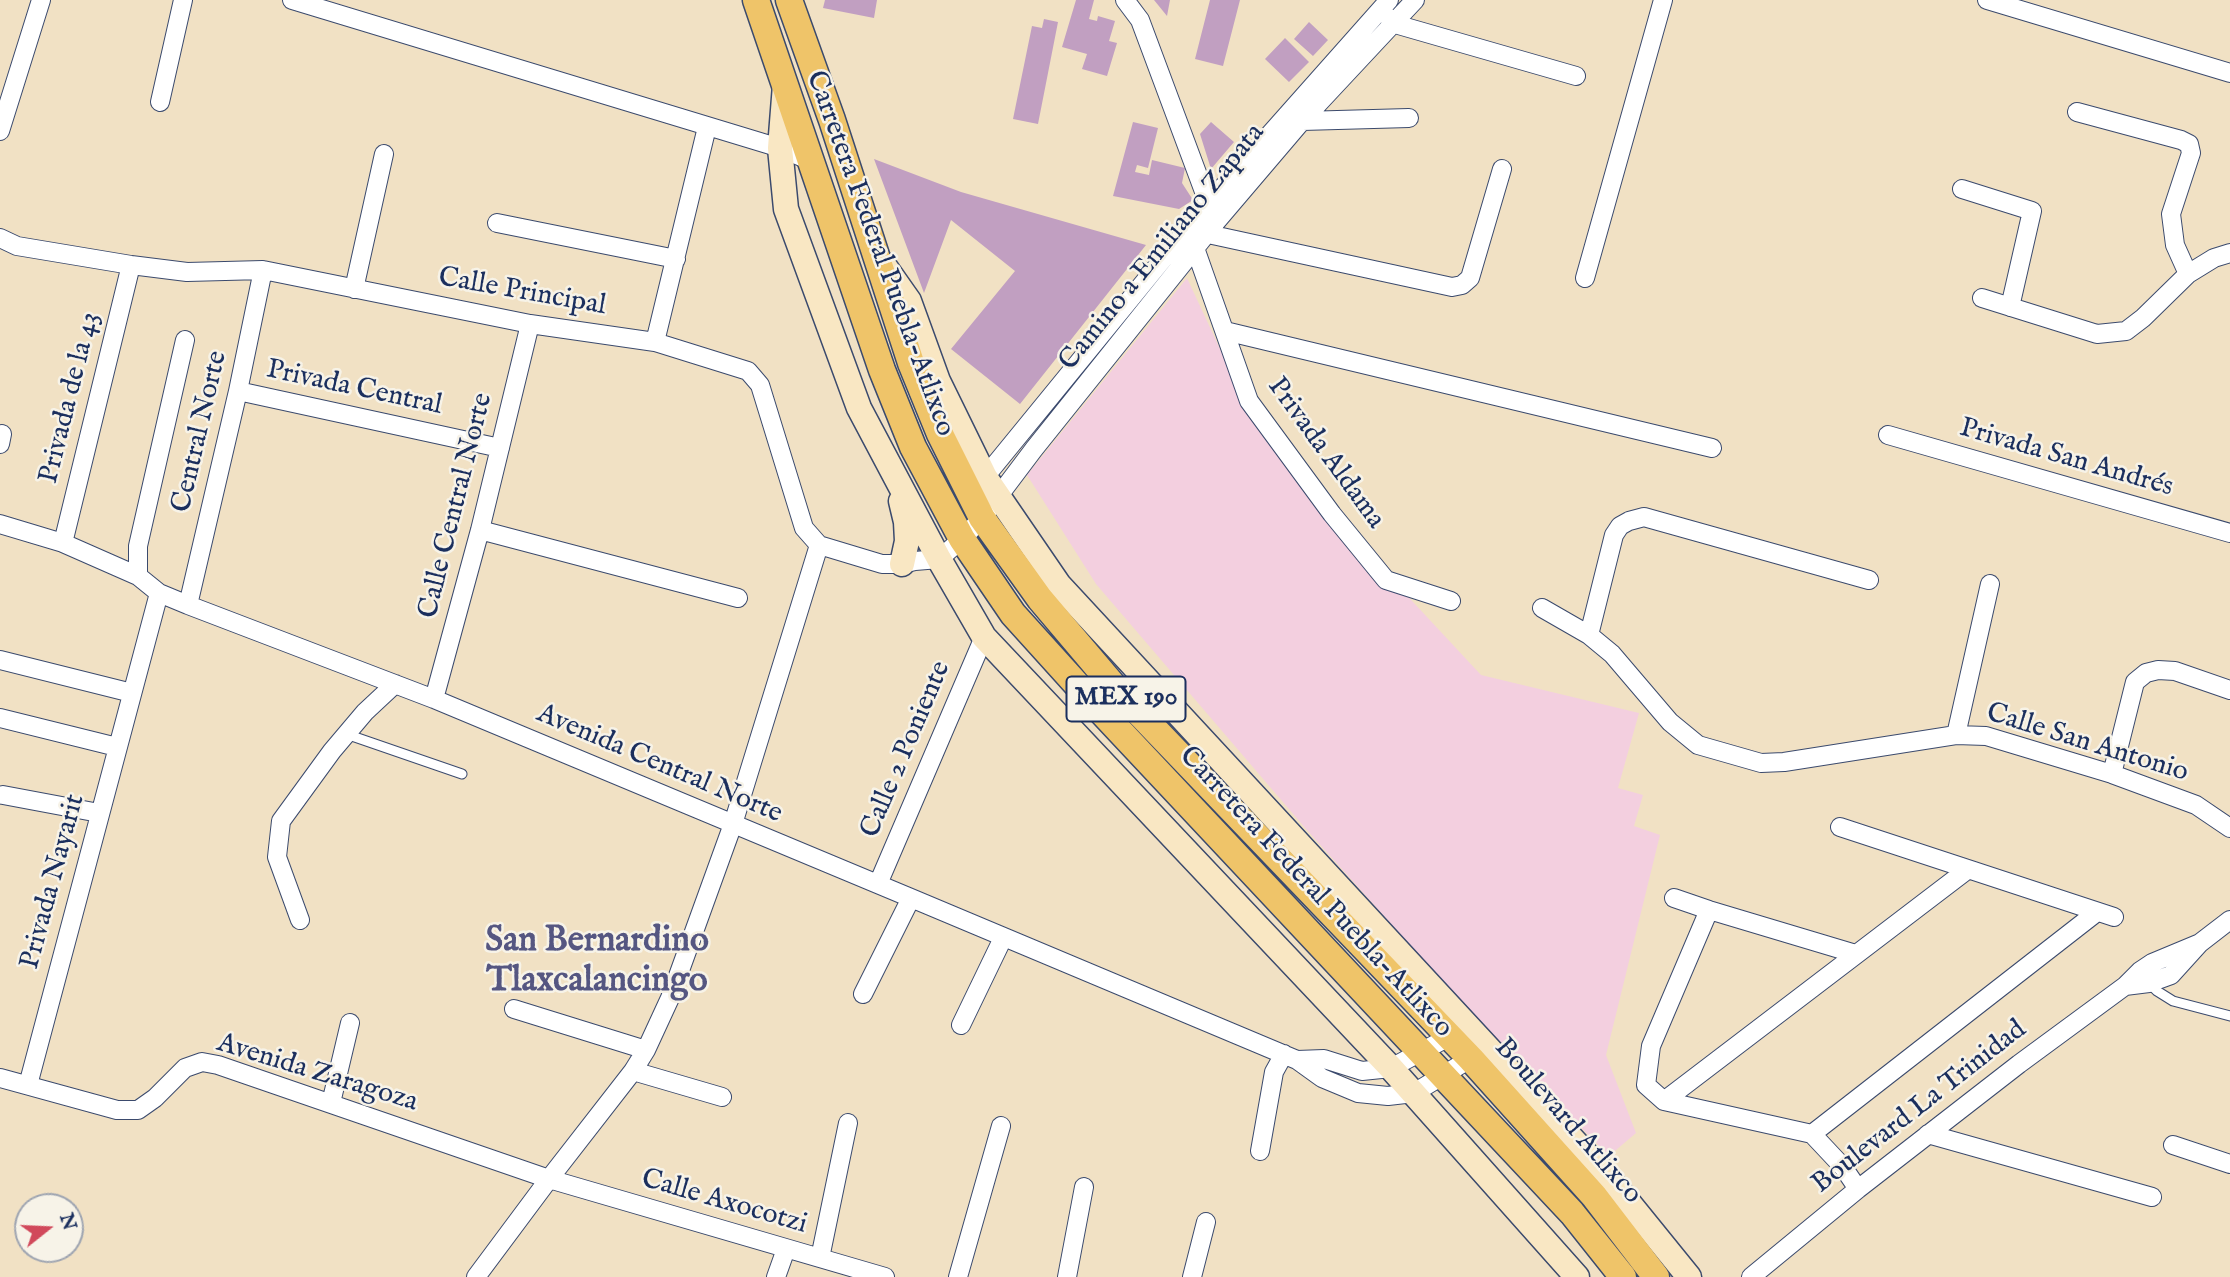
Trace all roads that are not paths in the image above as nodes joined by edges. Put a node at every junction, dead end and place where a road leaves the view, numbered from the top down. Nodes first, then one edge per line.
1 (41, 0) edge
2 (183, 0) edge
3 (292, 0) edge
4 (756, 0) edge
5 (789, 0) edge
6 (1125, 0) edge
7 (1415, 0) edge
8 (1663, 0) edge
9 (1987, 0) edge
10 (1385, 5) edge
11 (1395, 24) junction
12 (2230, 73) edge
13 (1576, 76) dead end
14 (785, 85) junction
15 (160, 102) dead end
16 (2077, 112) dead end
17 (1409, 118) dead end
18 (1302, 121) junction
19 (707, 127) junction
20 (0, 131) edge
21 (780, 148) junction
22 (384, 155) dead end
23 (811, 161) junction
24 (1502, 169) dead end
25 (1962, 189) dead end
26 (1208, 204) junction
27 (497, 223) dead end
28 (1212, 228) junction
29 (0, 238) edge
30 (1195, 248) junction
31 (2230, 253) edge
32 (676, 258) junction
33 (131, 265) junction
34 (263, 270) junction
35 (2188, 274) junction
36 (1585, 278) dead end
37 (354, 289) junction
38 (1982, 298) dead end
39 (2010, 307) junction
40 (530, 324) junction
41 (1225, 331) junction
42 (185, 340) dead end
43 (655, 342) junction
44 (238, 391) junction
45 (1888, 435) dead end
46 (500, 448) junction
47 (1712, 448) dead end
48 (894, 474) junction
49 (984, 497) junction
50 (0, 524) edge
51 (956, 528) junction
52 (480, 530) junction
53 (2230, 533) edge
54 (63, 542) junction
55 (819, 545) junction
56 (921, 556) junction
57 (138, 576) junction
58 (1869, 580) dead end
59 (1990, 584) dead end
60 (159, 593) junction
61 (738, 598) dead end
62 (1451, 601) dead end
63 (188, 606) junction
64 (1542, 608) dead end
65 (1590, 635) junction
66 (984, 637) junction
67 (0, 660) edge
68 (395, 684) junction
69 (2230, 690) edge
70 (132, 693) junction
71 (433, 699) junction
72 (0, 718) edge
73 (346, 734) junction
74 (1956, 735) junction
75 (117, 747) junction
76 (461, 774) dead end
77 (2112, 774) junction
78 (4, 795) dead end
79 (99, 813) junction
80 (733, 824) junction
81 (1840, 827) dead end
82 (2230, 828) edge
83 (1968, 870) junction
84 (878, 884) junction
85 (911, 898) junction
86 (1674, 898) dead end
87 (1709, 910) junction
88 (300, 920) dead end
89 (2230, 920) edge
90 (1003, 938) junction
91 (1856, 954) junction
92 (2144, 977) junction
93 (863, 994) dead end
94 (514, 1009) dead end
95 (2230, 1016) edge
96 (350, 1023) dead end
97 (961, 1025) dead end
98 (1458, 1031) junction
99 (646, 1050) junction
100 (1422, 1052) junction
101 (1479, 1053) junction
102 (1291, 1057) junction
103 (1391, 1068) junction
104 (633, 1071) junction
105 (1443, 1076) junction
106 (0, 1077) edge
107 (29, 1085) junction
108 (1414, 1093) junction
109 (722, 1097) dead end
110 (1664, 1101) junction
111 (331, 1103) junction
112 (848, 1123) dead end
113 (1001, 1126) dead end
114 (1812, 1134) junction
115 (1928, 1134) junction
116 (2173, 1146) dead end
117 (1260, 1151) dead end
118 (2230, 1164) edge
119 (549, 1179) junction
120 (1084, 1187) dead end
121 (1857, 1189) junction
122 (2152, 1198) dead end
123 (1206, 1222) dead end
124 (786, 1249) junction
125 (820, 1258) junction
126 (476, 1277) edge
127 (776, 1277) edge
128 (885, 1277) edge
129 (958, 1277) edge
130 (1067, 1277) edge
131 (1192, 1277) edge
132 (1577, 1277) edge
133 (1623, 1277) edge
134 (1656, 1277) edge
135 (1689, 1277) edge
136 (1751, 1277) edge

1 - 20 street
2 - 15 street
3 - 19 street
4 - 14 main road, Carretera Federal Puebla-Atlixco / MEX 190
5 - 49 main road, Boulevard Atlixco / MEX 190
6 - 26 street
7 - 11 street, Camino a Emiliano Zapata
8 - 36 street
9 - 12 street
10 - 11 street
10 - 26 street, Camino a Emiliano Zapata
11 - 13 street
11 - 18 street, Camino a Emiliano Zapata
14 - 21 street
14 - 23 main road, Carretera Federal Puebla-Atlixco / MEX 190
16 - 35 street
17 - 18 street
18 - 28 street, Camino a Emiliano Zapata
19 - 21 street
19 - 32 street
21 - 23 street
21 - 48 street
22 - 37 street
23 - 51 main road, Carretera Federal Puebla-Atlixco / MEX 190
24 - 28 street
25 - 39 street
26 - 28 street
26 - 49 street, Camino a Emiliano Zapata
27 - 32 street
28 - 30 street, Camino a Emiliano Zapata
29 - 33 street, Calle Principal
30 - 41 street, Privada Aldama
30 - 49 street, Camino a Emiliano Zapata
31 - 35 street
32 - 43 street
33 - 34 street, Calle Principal
33 - 54 street, Privada de la 43
34 - 37 street, Calle Principal
34 - 44 street, Central Norte
35 - 39 street
37 - 40 street, Calle Principal
38 - 39 street
40 - 43 street, Calle Principal
40 - 46 street, Calle Central Norte
41 - 47 street
41 - 62 street, Privada Aldama
42 - 57 street
43 - 55 street, Calle Principal
44 - 46 street, Privada Central
44 - 63 street, Central Norte
45 - 53 street, Privada San Andrés
46 - 52 street, Calle Central Norte
48 - 56 street
48 - 56 street
49 - 51 street, Camino a Emiliano Zapata
49 - 51 street, Camino a Emiliano Zapata
49 - 98 main road, Boulevard Atlixco / MEX 190
50 - 54 street, Avenida Central Norte
51 - 56 street
51 - 56 street
51 - 100 main road, Carretera Federal Puebla-Atlixco / MEX 190
52 - 61 street
52 - 71 street, Calle Central Norte
54 - 57 street, Avenida Central Norte
55 - 56 street
55 - 80 street
56 - 66 street
57 - 60 street, Avenida Central Norte
58 - 65 street
59 - 74 street
60 - 63 street, Avenida Central Norte
60 - 70 street, Privada Nayarit
63 - 68 street, Avenida Central Norte
64 - 65 street, Calle San Antonio
65 - 74 street, Calle San Antonio
66 - 84 street, Calle 2 Poniente
66 - 103 street
67 - 70 street
68 - 71 street, Avenida Central Norte
68 - 73 street
69 - 77 street
70 - 75 street, Privada Nayarit
71 - 80 street, Avenida Central Norte
72 - 75 street
73 - 76 lane
73 - 88 street
74 - 77 street, Calle San Antonio
75 - 79 street, Privada Nayarit
77 - 82 street, Calle San Antonio
78 - 79 street
79 - 107 street, Privada Nayarit
80 - 84 street, Avenida Central Norte
80 - 99 street
81 - 83 street
83 - 91 street
83 - 114 street
84 - 85 street, Avenida Central Norte
85 - 90 street, Avenida Central Norte
85 - 93 street
86 - 87 street
87 - 91 street
87 - 110 street
89 - 92 street, Boulevard La Trinidad
90 - 97 street
90 - 102 street, Avenida Central Norte
91 - 110 street
92 - 95 lane
92 - 115 street, Boulevard La Trinidad
94 - 99 street
96 - 111 street
98 - 100 street, Avenida Central Norte
98 - 101 main road, Boulevard Atlixco / MEX 190
99 - 104 street
100 - 103 street, Avenida Central Norte
100 - 105 main road, Carretera Federal Puebla-Atlixco / MEX 190
101 - 105 street, Avenida Central Norte
101 - 134 main road, Boulevard Atlixco / MEX 190
101 - 135 street
102 - 103 street, Avenida Central Norte
102 - 108 street, Avenida Central Norte
102 - 117 street
103 - 108 street
104 - 109 street
104 - 119 street
105 - 108 street, Avenida Central Norte
105 - 133 main road, Carretera Federal Puebla-Atlixco / MEX 190
106 - 107 street, Avenida Zaragoza
107 - 111 street, Avenida Zaragoza
108 - 132 street
110 - 114 street
111 - 119 street, Avenida Zaragoza
112 - 125 street
113 - 129 street
114 - 121 street
115 - 121 street, Boulevard La Trinidad
115 - 122 street
116 - 118 street
119 - 124 street, Calle Axocotzi
119 - 126 street
120 - 130 street
121 - 136 street, Boulevard La Trinidad
123 - 131 street
124 - 125 street, Calle Axocotzi
124 - 127 street
125 - 128 street, Calle Axocotzi

